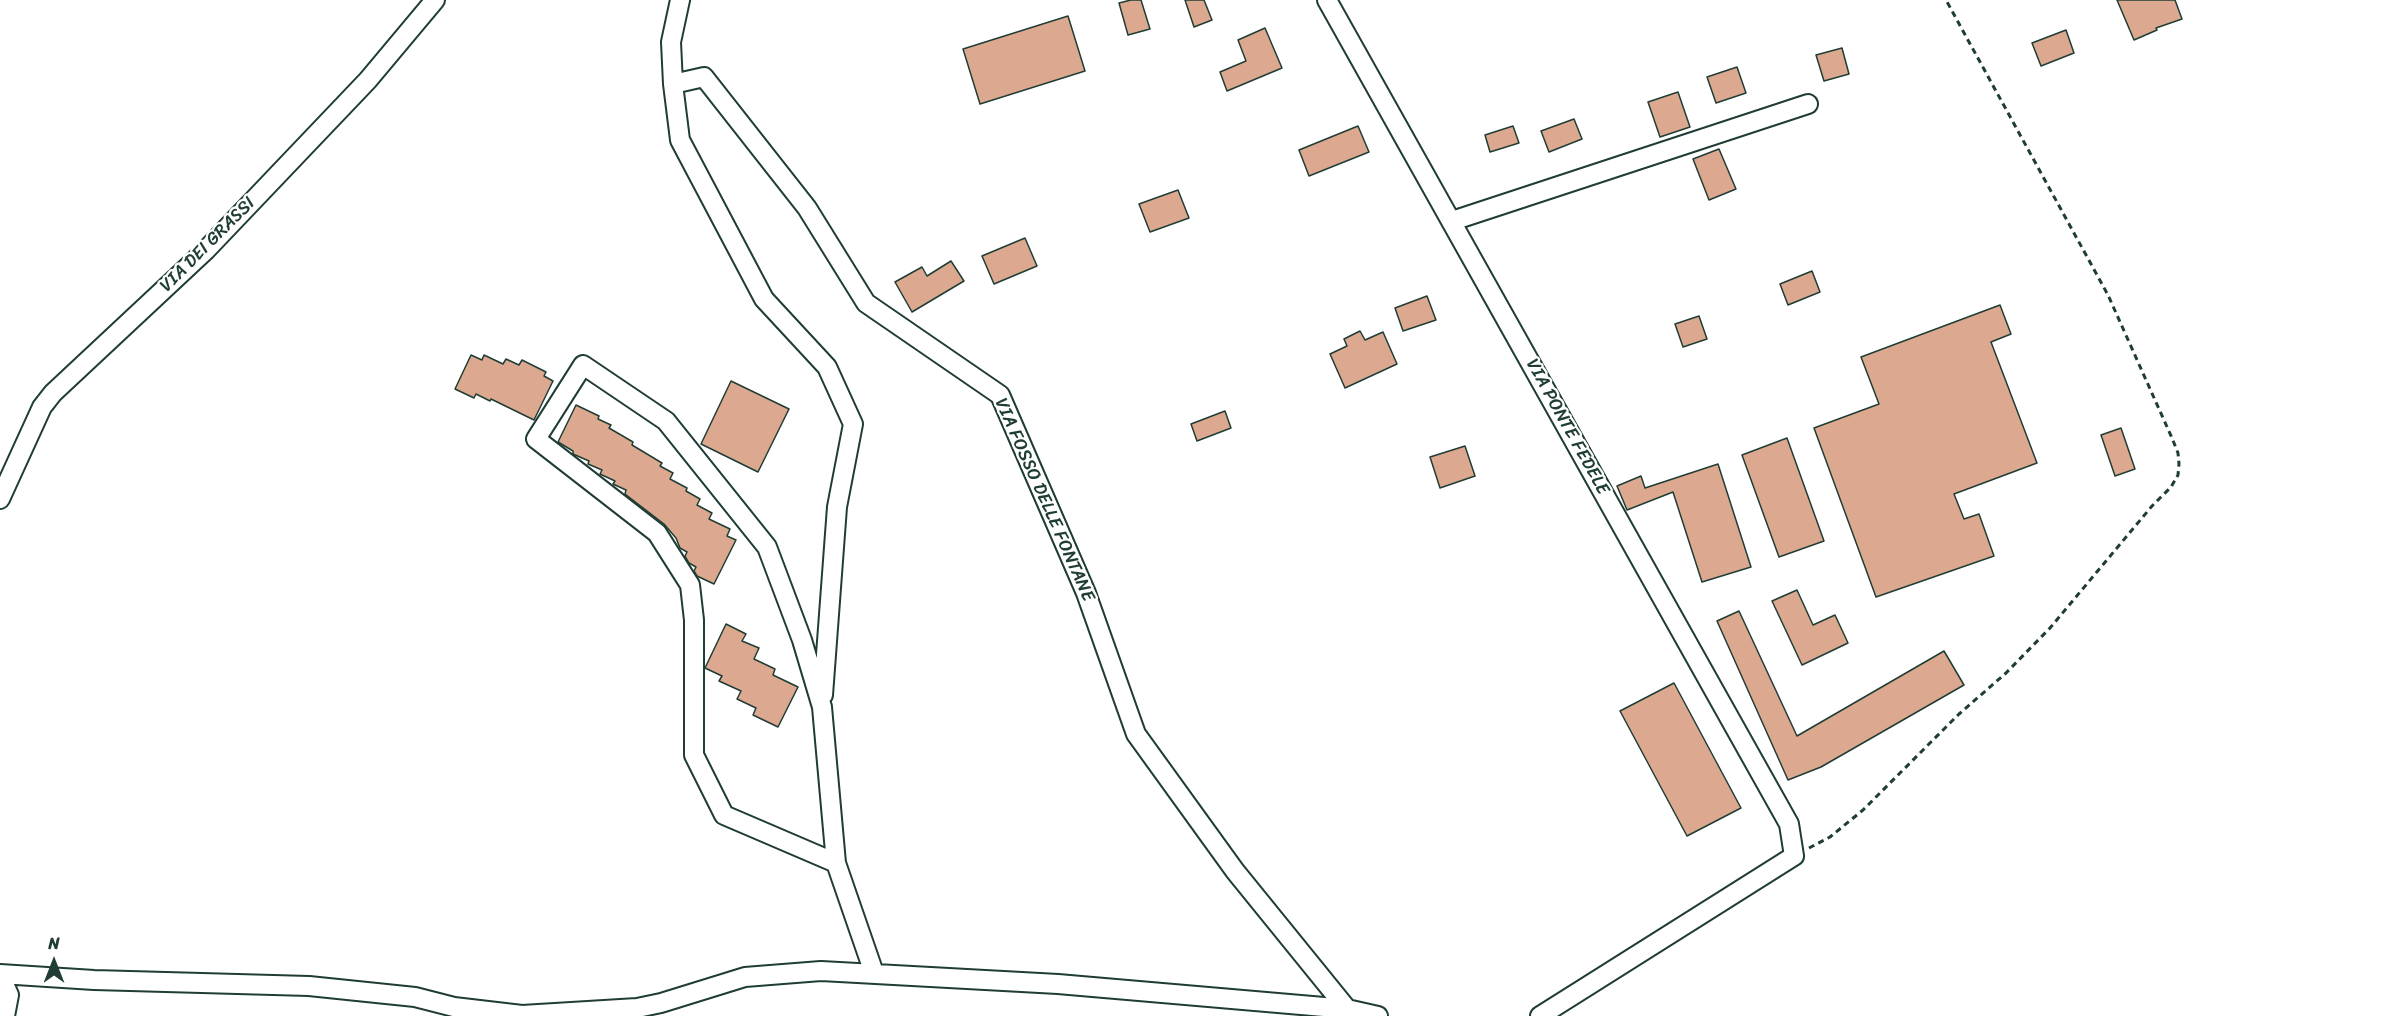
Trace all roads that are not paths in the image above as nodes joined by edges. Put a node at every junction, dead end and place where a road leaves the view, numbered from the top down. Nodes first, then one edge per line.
1 (435, 0) edge
2 (680, 0) edge
3 (1328, 1) edge
4 (673, 84) junction
5 (1808, 104) dead end
6 (1452, 221) junction
7 (0, 499) edge
8 (822, 707) junction
9 (836, 863) junction
10 (874, 973) junction
11 (0, 974) edge
12 (1347, 1009) junction
13 (640, 1012) edge
14 (5, 1016) edge
15 (1378, 1016) edge
16 (1540, 1016) edge

1 - 7 street, VIA DEI GRASSI
2 - 4 street
3 - 6 street, VIA PONTE FEDELE
4 - 8 street
4 - 12 street, VIA FOSSO DELLE FONTANE
5 - 6 street
6 - 16 street, VIA PONTE FEDELE
8 - 9 street
8 - 9 street
9 - 10 street
10 - 12 street
10 - 13 street
11 - 13 street
11 - 14 street
12 - 15 street

